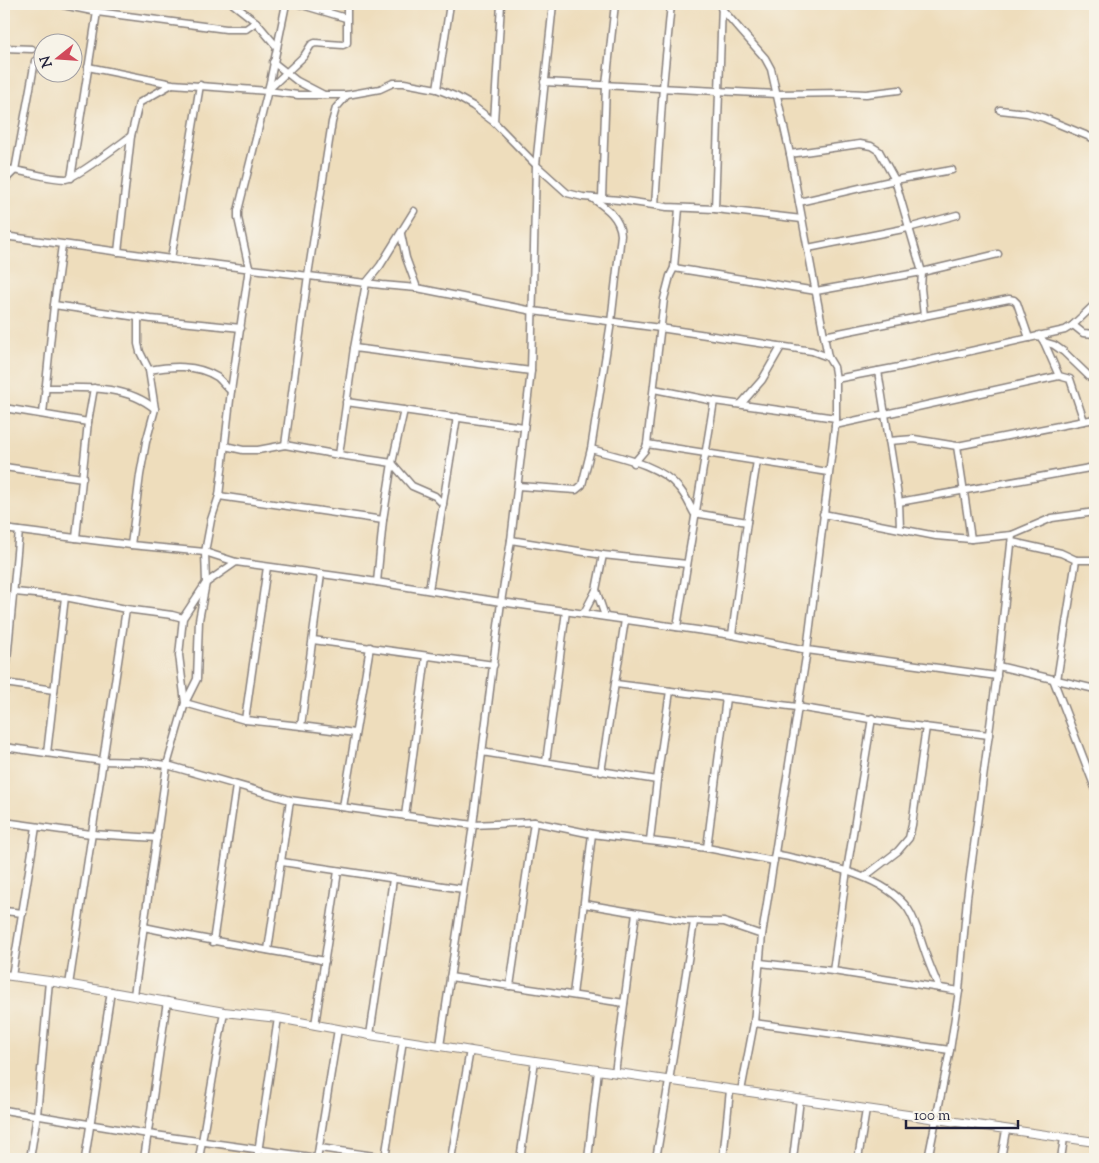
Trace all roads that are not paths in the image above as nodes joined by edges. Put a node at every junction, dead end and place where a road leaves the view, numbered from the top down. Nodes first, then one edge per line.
1 (233, 4) edge
2 (286, 4) edge
3 (299, 4) edge
4 (347, 4) edge
5 (450, 4) edge
6 (501, 4) edge
7 (554, 4) edge
8 (615, 4) edge
9 (671, 4) edge
10 (63, 5) edge
11 (721, 6) edge
12 (97, 12) junction
13 (346, 18) junction
14 (256, 22) junction
15 (277, 47) junction
16 (4, 48) edge
17 (32, 49) dead end
18 (273, 62) junction
19 (88, 67) junction
20 (286, 73) junction
21 (32, 78) edge
22 (544, 82) junction
23 (172, 84) junction
24 (200, 85) junction
25 (606, 85) junction
26 (663, 87) junction
27 (437, 89) junction
28 (718, 90) junction
29 (899, 90) dead end
30 (268, 91) junction
31 (777, 94) junction
32 (326, 95) junction
33 (347, 95) junction
34 (1000, 110) dead end
35 (494, 122) junction
36 (132, 136) junction
37 (1095, 139) edge
38 (790, 154) junction
39 (536, 165) junction
40 (4, 169) edge
41 (16, 170) junction
42 (952, 170) dead end
43 (71, 178) junction
44 (895, 180) junction
45 (4, 181) edge
46 (592, 198) junction
47 (602, 198) junction
48 (799, 202) junction
49 (655, 205) junction
50 (679, 208) junction
51 (715, 209) junction
52 (414, 211) dead end
53 (957, 215) dead end
54 (802, 218) junction
55 (908, 228) junction
56 (401, 234) junction
57 (4, 238) edge
58 (62, 244) junction
59 (808, 248) junction
60 (118, 252) junction
61 (998, 254) dead end
62 (171, 259) junction
63 (249, 268) junction
64 (674, 268) junction
65 (922, 272) junction
66 (308, 275) junction
67 (366, 283) junction
68 (418, 288) junction
69 (816, 291) junction
70 (54, 304) junction
71 (1095, 304) edge
72 (533, 311) junction
73 (924, 316) junction
74 (138, 317) junction
75 (611, 322) junction
76 (1073, 325) junction
77 (241, 328) junction
78 (660, 328) junction
79 (1095, 334) edge
80 (1039, 335) junction
81 (824, 336) junction
82 (1029, 338) junction
83 (1044, 342) junction
84 (781, 347) junction
85 (354, 348) junction
86 (828, 357) junction
87 (149, 370) junction
88 (531, 370) junction
89 (878, 371) junction
90 (1059, 376) junction
91 (836, 379) junction
92 (1095, 382) edge
93 (45, 388) junction
94 (94, 388) junction
95 (654, 389) junction
96 (231, 391) junction
97 (714, 401) junction
98 (346, 402) junction
99 (741, 404) junction
100 (4, 408) edge
101 (155, 409) junction
102 (404, 410) junction
103 (43, 414) junction
104 (884, 415) junction
105 (457, 417) junction
106 (836, 418) junction
107 (1095, 419) edge
108 (1084, 421) junction
109 (88, 422) junction
110 (835, 425) junction
111 (524, 427) junction
112 (889, 441) junction
113 (647, 444) junction
114 (285, 445) junction
115 (225, 446) junction
116 (958, 446) junction
117 (590, 449) junction
118 (705, 453) junction
119 (339, 456) junction
120 (757, 461) junction
121 (392, 463) junction
122 (634, 463) junction
123 (4, 467) edge
124 (1095, 467) edge
125 (828, 472) junction
126 (83, 478) junction
127 (518, 486) junction
128 (965, 490) junction
129 (219, 496) junction
130 (899, 502) junction
131 (443, 504) junction
132 (1095, 512) edge
133 (694, 513) junction
134 (823, 514) junction
135 (383, 520) junction
136 (747, 522) junction
137 (900, 528) junction
138 (4, 529) edge
139 (20, 531) junction
140 (1012, 535) junction
141 (76, 538) junction
142 (971, 539) junction
143 (511, 540) junction
144 (1012, 542) junction
145 (131, 545) junction
146 (206, 552) junction
147 (603, 555) junction
148 (1076, 560) junction
149 (1095, 560) edge
150 (236, 562) junction
151 (687, 564) junction
152 (268, 567) junction
153 (321, 574) junction
154 (377, 582) junction
155 (206, 583) junction
156 (429, 590) junction
157 (596, 590) junction
158 (15, 592) junction
159 (65, 597) junction
160 (501, 602) junction
161 (126, 609) junction
162 (566, 611) junction
163 (584, 613) junction
164 (605, 616) junction
165 (183, 618) junction
166 (625, 620) junction
167 (677, 627) junction
168 (732, 635) junction
169 (313, 640) junction
170 (370, 647) junction
171 (807, 650) junction
172 (426, 656) junction
173 (494, 664) junction
174 (998, 666) junction
175 (997, 676) junction
176 (1055, 679) junction
177 (4, 683) edge
178 (616, 684) junction
179 (1095, 689) edge
180 (54, 690) junction
181 (670, 691) junction
182 (4, 692) edge
183 (726, 698) junction
184 (185, 703) junction
185 (797, 707) junction
186 (872, 718) junction
187 (245, 720) junction
188 (301, 726) junction
189 (926, 727) junction
190 (355, 733) junction
191 (989, 735) junction
192 (4, 748) edge
193 (482, 752) junction
194 (47, 754) junction
195 (102, 761) junction
196 (546, 762) junction
197 (167, 766) junction
198 (601, 772) junction
199 (657, 780) junction
200 (236, 786) junction
201 (1095, 788) edge
202 (290, 800) junction
203 (343, 808) junction
204 (404, 816) junction
205 (4, 822) edge
206 (534, 822) junction
207 (473, 825) junction
208 (36, 827) junction
209 (91, 834) junction
210 (592, 834) junction
211 (157, 838) junction
212 (650, 840) junction
213 (707, 848) junction
214 (774, 857) junction
215 (282, 862) junction
216 (847, 870) junction
217 (338, 871) junction
218 (864, 877) junction
219 (393, 879) junction
220 (463, 889) junction
221 (584, 904) junction
222 (4, 911) edge
223 (23, 913) junction
224 (636, 914) junction
225 (694, 922) junction
226 (144, 927) junction
227 (762, 935) junction
228 (212, 942) junction
229 (268, 950) junction
230 (324, 962) junction
231 (760, 963) junction
232 (833, 971) junction
233 (8, 975) edge
234 (450, 978) junction
235 (49, 981) junction
236 (69, 985) junction
237 (510, 986) junction
238 (939, 988) junction
239 (111, 991) junction
240 (959, 991) junction
241 (134, 995) junction
242 (573, 995) junction
243 (167, 1001) junction
244 (624, 1003) junction
245 (224, 1012) junction
246 (278, 1018) junction
247 (754, 1023) junction
248 (315, 1024) junction
249 (338, 1028) junction
250 (370, 1035) junction
251 (403, 1040) junction
252 (440, 1046) junction
253 (470, 1050) junction
254 (950, 1050) junction
255 (535, 1061) junction
256 (598, 1070) junction
257 (615, 1073) junction
258 (670, 1081) junction
259 (730, 1090) junction
260 (741, 1090) junction
261 (800, 1098) junction
262 (4, 1110) edge
263 (866, 1110) junction
264 (36, 1115) junction
265 (935, 1118) junction
266 (92, 1124) junction
267 (1006, 1130) junction
268 (148, 1134) junction
269 (1064, 1138) junction
270 (202, 1141) junction
271 (1095, 1142) edge
272 (320, 1148) junction
273 (259, 1149) junction
274 (30, 1159) edge
275 (85, 1159) edge
276 (144, 1159) edge
277 (199, 1159) edge
278 (257, 1159) edge
279 (318, 1159) edge
280 (386, 1159) edge
281 (394, 1159) edge
282 (451, 1159) edge
283 (520, 1159) edge
284 (588, 1159) edge
285 (656, 1159) edge
286 (723, 1159) edge
287 (793, 1159) edge
288 (858, 1159) edge
289 (928, 1159) edge
290 (1001, 1159) edge
291 (1061, 1159) edge

1 - 14 street
2 - 15 street
3 - 13 street
4 - 13 street
5 - 27 street
6 - 35 street
7 - 22 street
8 - 25 street
9 - 26 street
10 - 12 street
11 - 28 street
11 - 31 street
12 - 14 street
12 - 19 street
13 - 20 street
14 - 15 street
15 - 18 street
16 - 17 street
18 - 20 street
18 - 30 street
19 - 23 street
19 - 43 street
20 - 30 street
20 - 32 street
21 - 41 street
22 - 25 street
22 - 39 street
23 - 24 street
23 - 36 street
24 - 30 street
24 - 62 street
25 - 26 street
25 - 47 street
26 - 28 street
26 - 49 street
27 - 33 street
27 - 35 street
28 - 31 street
28 - 51 street
29 - 31 street
30 - 32 street
30 - 63 street
31 - 38 street
32 - 33 street
33 - 66 street
34 - 37 street
35 - 39 street
36 - 43 street
36 - 60 street
38 - 44 street
38 - 48 street
39 - 46 street
39 - 72 street
40 - 41 street
41 - 43 street
41 - 45 street
42 - 44 street
44 - 48 street
44 - 55 street
46 - 47 street
46 - 75 street
47 - 49 street
48 - 54 street
49 - 50 street
50 - 51 street
50 - 64 street
51 - 54 street
52 - 56 street
53 - 55 street
54 - 59 street
55 - 59 street
55 - 65 street
56 - 67 street
56 - 68 street
57 - 58 street
58 - 60 street
58 - 70 street
59 - 69 street
60 - 62 street
61 - 65 street
62 - 63 street
63 - 66 street
63 - 77 street
64 - 69 street
64 - 78 street
65 - 69 street
65 - 73 street
66 - 67 street
66 - 114 street
67 - 68 street
67 - 85 street
68 - 72 street
69 - 81 street
70 - 74 street
70 - 93 street
71 - 76 street
72 - 75 street
72 - 88 street
73 - 81 street
73 - 82 street
74 - 77 street
74 - 87 street
75 - 78 street
75 - 117 street
76 - 79 street
76 - 80 street
77 - 96 street
78 - 84 street
78 - 95 street
80 - 82 street
80 - 83 street
81 - 86 street
82 - 89 street
83 - 90 street
83 - 92 street
84 - 86 street
84 - 99 street
85 - 88 street
85 - 98 street
86 - 91 street
87 - 96 street
87 - 101 street
88 - 111 street
89 - 91 street
89 - 104 street
90 - 104 street
90 - 108 street
91 - 106 street
93 - 94 street
93 - 103 street
94 - 101 street
94 - 109 street
95 - 97 street
95 - 113 street
96 - 115 street
97 - 99 street
97 - 118 street
98 - 102 street
98 - 119 street
99 - 106 street
100 - 103 street
101 - 145 street
102 - 105 street
102 - 121 street
103 - 109 street
104 - 110 street
104 - 112 street
105 - 111 street
105 - 131 street
106 - 110 street
107 - 108 street
108 - 116 street
109 - 126 street
110 - 125 street
111 - 127 street
112 - 116 street
112 - 130 street
113 - 118 street
113 - 122 street
114 - 115 street
114 - 119 street
115 - 129 street
116 - 128 street
117 - 122 street
117 - 127 street
118 - 120 street
118 - 133 street
119 - 121 street
120 - 125 street
120 - 136 street
121 - 131 street
121 - 135 street
122 - 133 street
123 - 126 street
124 - 128 street
125 - 134 street
126 - 141 street
127 - 143 street
128 - 130 street
128 - 142 street
129 - 135 street
129 - 146 street
130 - 137 street
131 - 156 street
132 - 140 street
133 - 136 street
133 - 151 street
134 - 137 street
134 - 171 street
135 - 154 street
136 - 168 street
137 - 142 street
138 - 139 street
139 - 141 street
139 - 158 street
140 - 142 street
140 - 144 street
141 - 145 street
143 - 147 street
143 - 160 street
144 - 148 street
144 - 174 street
145 - 146 street
146 - 150 street
146 - 155 street
147 - 151 street
147 - 157 street
148 - 149 street
148 - 176 street
150 - 152 street
150 - 155 street
151 - 167 street
152 - 153 street
152 - 187 street
153 - 154 street
153 - 169 street
154 - 156 street
155 - 165 street
155 - 184 street
156 - 160 street
157 - 163 street
157 - 164 street
158 - 159 street
158 - 177 street
159 - 161 street
159 - 180 street
160 - 162 street
160 - 173 street
161 - 165 street
161 - 195 street
162 - 163 street
162 - 196 street
163 - 164 street
164 - 166 street
165 - 184 street
166 - 167 street
166 - 178 street
167 - 168 street
168 - 171 street
169 - 170 street
169 - 188 street
170 - 172 street
170 - 190 street
171 - 175 street
171 - 185 street
172 - 173 street
172 - 204 street
173 - 193 street
174 - 175 street
174 - 176 street
175 - 191 street
176 - 179 street
176 - 201 street
177 - 180 street
177 - 182 street
178 - 181 street
178 - 198 street
180 - 194 street
181 - 183 street
181 - 199 street
183 - 185 street
183 - 213 street
184 - 187 street
184 - 197 street
185 - 186 street
185 - 214 street
186 - 189 street
186 - 216 street
187 - 188 street
188 - 190 street
189 - 191 street
189 - 218 street
190 - 203 street
191 - 240 street
192 - 194 street
193 - 196 street
193 - 207 street
194 - 195 street
195 - 197 street
195 - 209 street
196 - 198 street
197 - 200 street
197 - 211 street
198 - 199 street
199 - 212 street
200 - 202 street
200 - 228 street
202 - 203 street
202 - 215 street
203 - 204 street
204 - 207 street
205 - 208 street
206 - 207 street
206 - 210 street
206 - 237 street
207 - 220 street
208 - 209 street
208 - 223 street
209 - 211 street
209 - 236 street
210 - 212 street
210 - 221 street
211 - 226 street
212 - 213 street
213 - 214 street
214 - 216 street
214 - 227 street
215 - 217 street
215 - 229 street
216 - 218 street
216 - 232 street
217 - 219 street
217 - 230 street
218 - 238 street
219 - 220 street
219 - 250 street
220 - 234 street
221 - 224 street
221 - 242 street
222 - 223 street
223 - 233 street
224 - 225 street
224 - 244 street
225 - 227 street
225 - 258 street
226 - 228 street
226 - 241 street
227 - 231 street
228 - 229 street
229 - 230 street
230 - 248 street
231 - 232 street
231 - 247 street
232 - 238 street
233 - 235 street
234 - 237 street
234 - 252 street
235 - 236 street
235 - 264 street
236 - 239 street
237 - 242 street
238 - 240 street
239 - 241 street
239 - 266 street
240 - 254 street
241 - 243 street
242 - 244 street
243 - 245 street
243 - 268 street
244 - 257 street
245 - 246 street
245 - 270 street
246 - 248 street
246 - 273 street
247 - 254 street
247 - 260 street
248 - 249 street
249 - 250 street
249 - 272 street
250 - 251 street
251 - 252 street
251 - 280 street
252 - 253 street
253 - 255 street
253 - 282 street
254 - 265 street
255 - 256 street
255 - 283 street
256 - 257 street
256 - 284 street
257 - 258 street
258 - 259 street
258 - 285 street
259 - 260 street
259 - 286 street
260 - 261 street
261 - 263 street
261 - 287 street
262 - 264 street
263 - 265 street
263 - 288 street
264 - 266 street
264 - 274 street
265 - 267 street
265 - 289 street
266 - 268 street
266 - 275 street
267 - 269 street
267 - 290 street
268 - 270 street
268 - 276 street
269 - 271 street
269 - 291 street
270 - 273 street
270 - 277 street
272 - 279 street
272 - 280 street
273 - 278 street
273 - 279 street
280 - 281 street

